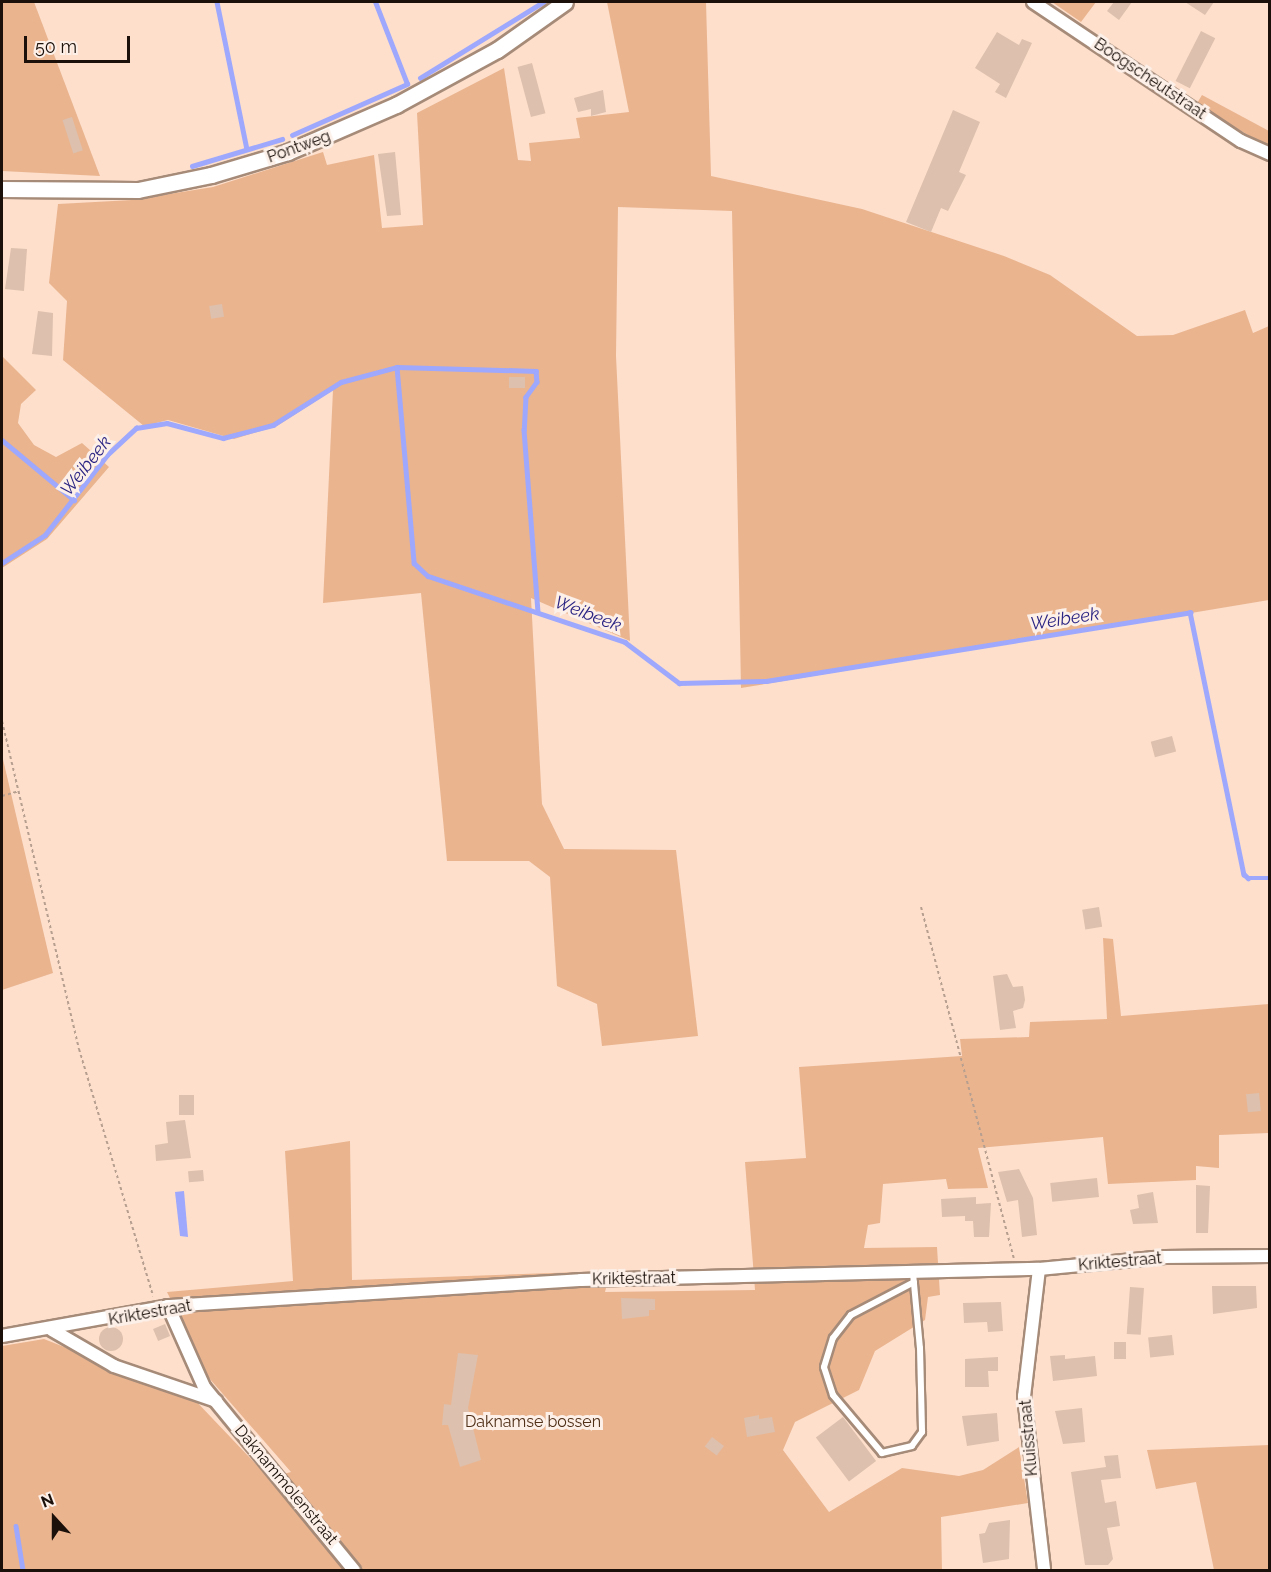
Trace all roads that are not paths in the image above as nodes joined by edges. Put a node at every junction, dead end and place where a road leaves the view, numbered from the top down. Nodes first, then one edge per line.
1 (565, 2) edge
2 (1033, 2) edge
3 (1269, 153) edge
4 (2, 189) edge
5 (1269, 1256) edge
6 (1039, 1269) junction
7 (914, 1277) junction
8 (168, 1306) junction
9 (52, 1330) junction
10 (2, 1336) edge
11 (216, 1401) junction
12 (354, 1570) edge
13 (1044, 1570) edge

1 - 4 street, Pontweg
2 - 3 street, Boogscheutstraat
5 - 6 street, Kriktestraat
6 - 7 street, Kriktestraat
6 - 13 street, Kluisstraat
7 - 7 lane
7 - 8 street, Kriktestraat
8 - 9 street, Kriktestraat
8 - 11 street, Daknammolenstraat
9 - 10 street, Kriktestraat
9 - 11 street
11 - 12 street, Daknammolenstraat

